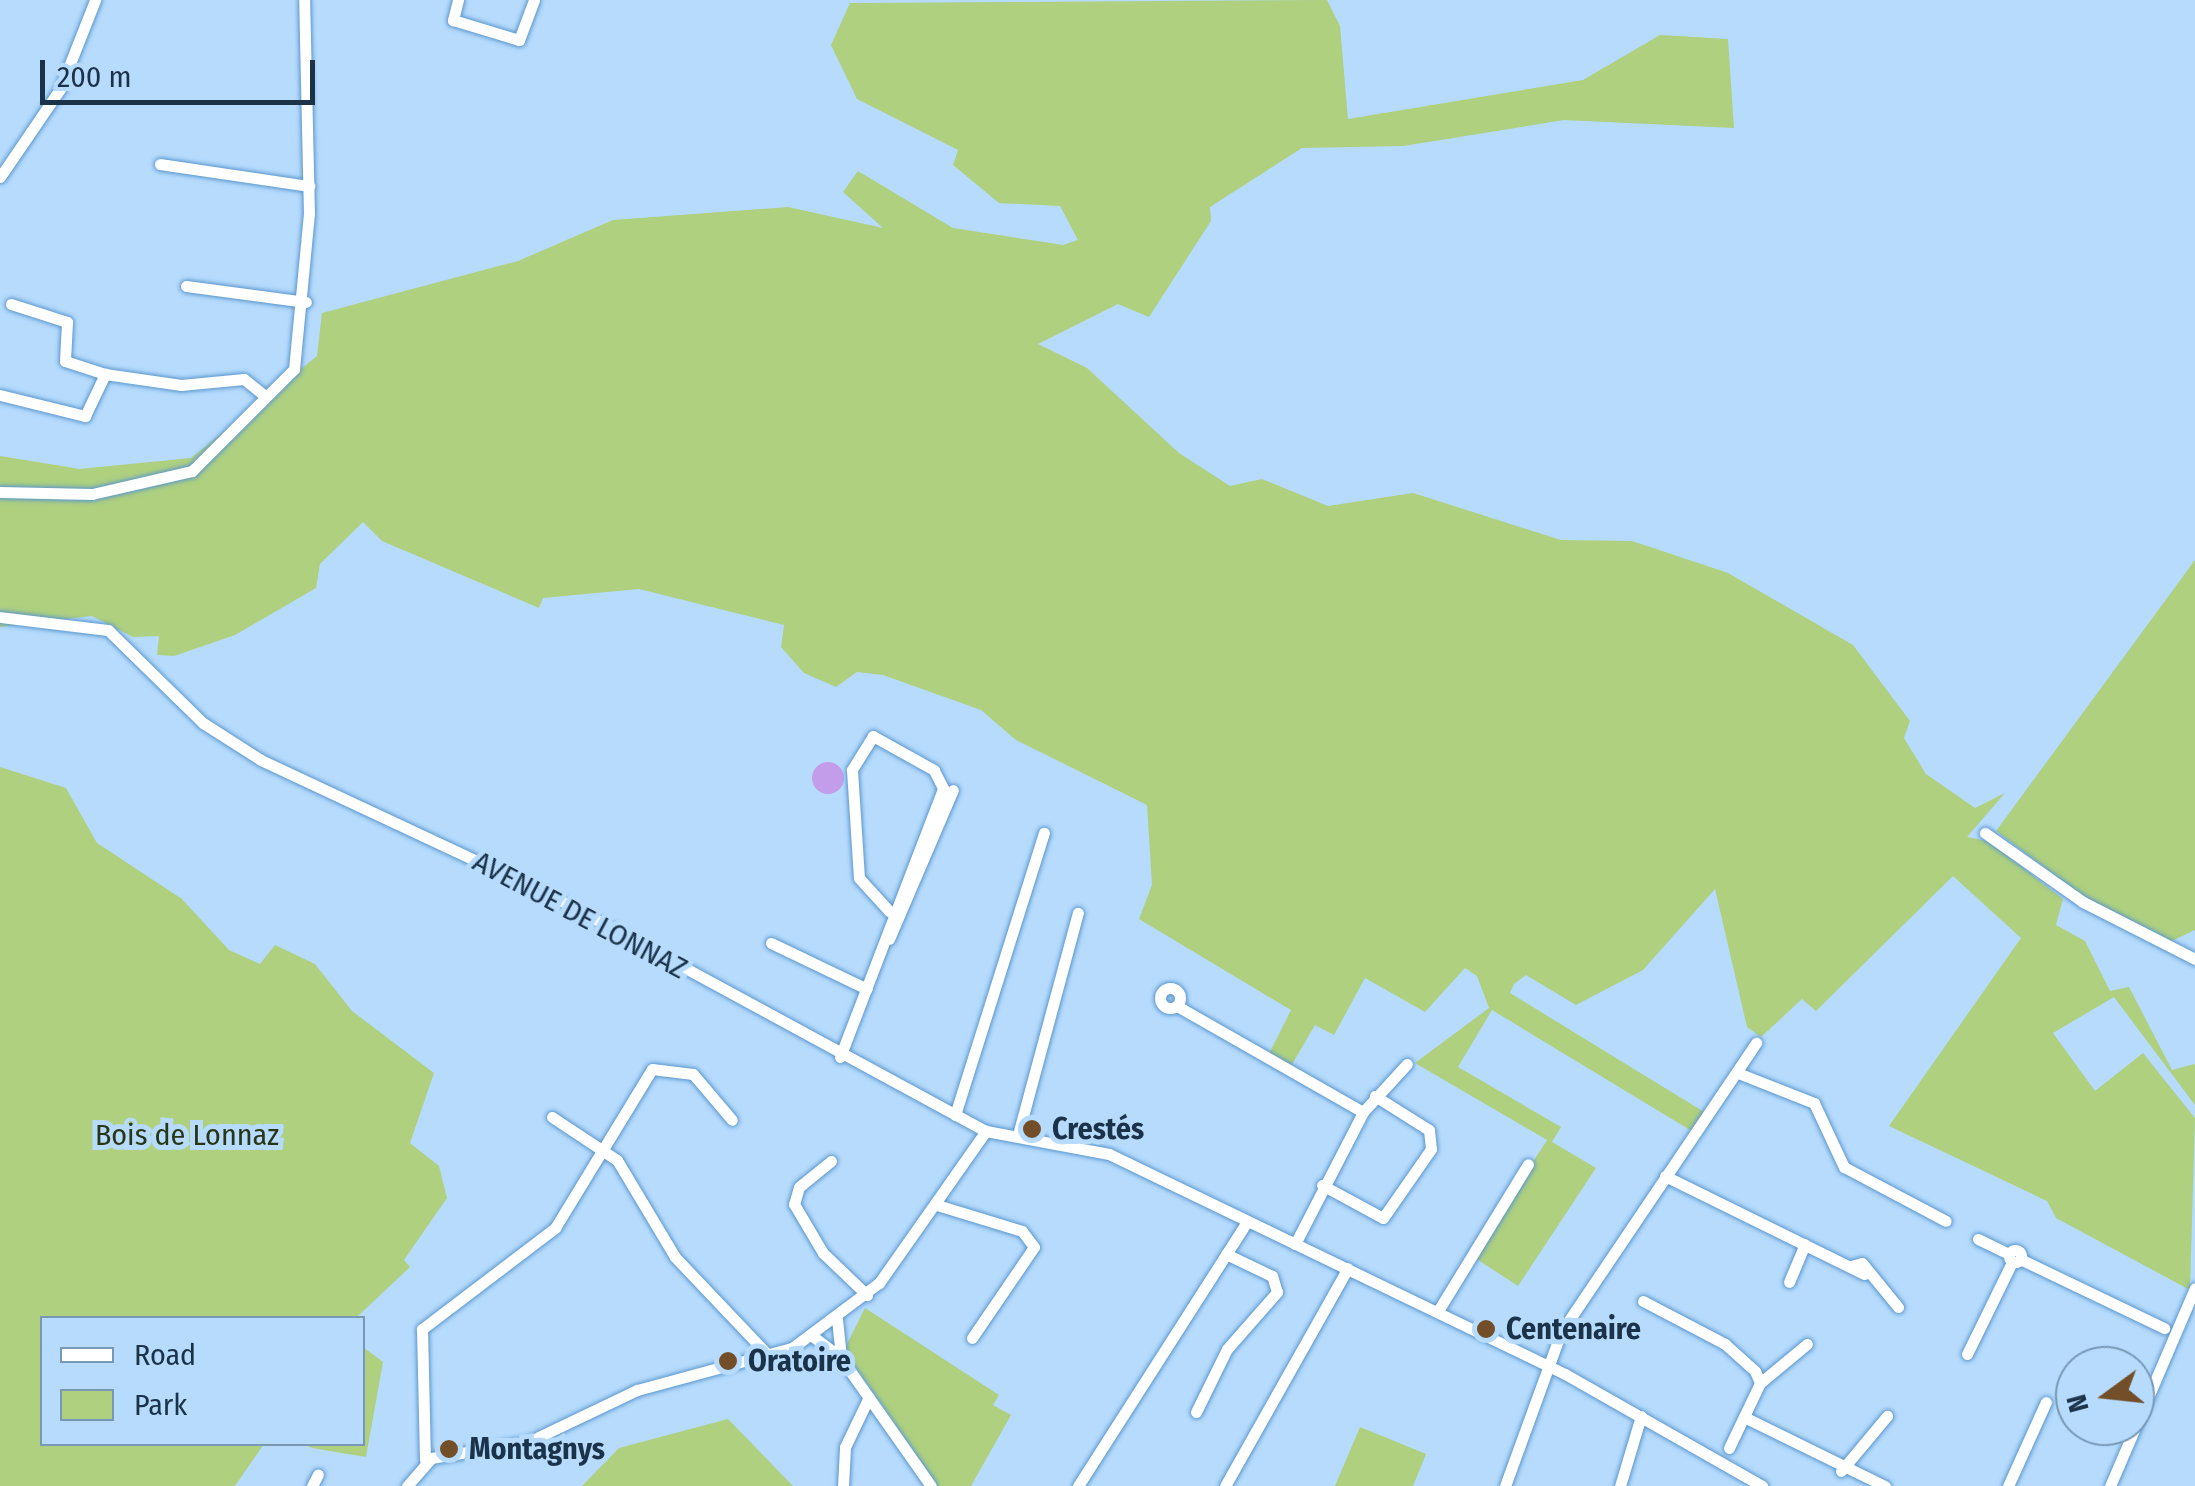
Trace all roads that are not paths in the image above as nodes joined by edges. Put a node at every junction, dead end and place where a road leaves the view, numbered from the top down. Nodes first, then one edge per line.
1 (95, 0) edge
2 (304, 0) edge
3 (458, 0) edge
4 (534, 0) edge
5 (160, 164) dead end
6 (0, 178) edge
7 (310, 186) junction
8 (190, 283) dead end
9 (306, 300) junction
10 (10, 304) dead end
11 (105, 374) junction
12 (0, 395) edge
13 (266, 397) junction
14 (0, 492) edge
15 (0, 617) edge
16 (953, 790) dead end
17 (1044, 832) dead end
18 (1986, 833) dead end
19 (888, 911) junction
20 (1078, 912) dead end
21 (886, 942) junction
22 (771, 943) dead end
23 (2195, 959) edge
24 (868, 989) junction
25 (1176, 1006) dead end
26 (1756, 1043) dead end
27 (840, 1056) junction
28 (1406, 1064) dead end
29 (1738, 1073) junction
30 (1375, 1096) junction
31 (1363, 1112) junction
32 (954, 1115) junction
33 (552, 1117) dead end
34 (732, 1120) dead end
35 (986, 1131) junction
36 (1019, 1131) junction
37 (600, 1145) junction
38 (831, 1162) dead end
39 (1528, 1164) dead end
40 (1666, 1176) junction
41 (1322, 1186) junction
42 (937, 1205) junction
43 (1248, 1222) junction
44 (1946, 1222) dead end
45 (1978, 1239) dead end
46 (1295, 1244) junction
47 (1805, 1244) junction
48 (1226, 1254) junction
49 (2014, 1258) junction
50 (1348, 1268) junction
51 (1789, 1282) dead end
52 (2195, 1288) edge
53 (868, 1295) junction
54 (1643, 1301) dead end
55 (1898, 1307) dead end
56 (1438, 1311) junction
57 (837, 1318) junction
58 (2172, 1332) junction
59 (811, 1335) junction
60 (972, 1338) dead end
61 (1806, 1344) dead end
62 (1968, 1354) dead end
63 (770, 1358) junction
64 (841, 1358) junction
65 (1546, 1364) junction
66 (1760, 1383) junction
67 (869, 1397) junction
68 (2046, 1402) dead end
69 (1196, 1412) dead end
70 (1641, 1416) junction
71 (1887, 1416) dead end
72 (1744, 1417) junction
73 (1728, 1448) junction
74 (1712, 1458) junction
75 (425, 1460) junction
76 (1727, 1466) junction
77 (1841, 1471) junction
78 (407, 1486) edge
79 (843, 1486) edge
80 (931, 1486) edge
81 (1078, 1486) edge
82 (1225, 1486) edge
83 (1505, 1486) edge
84 (1620, 1486) edge
85 (1762, 1486) edge
86 (1885, 1486) edge
87 (2008, 1486) edge
88 (2110, 1486) edge

1 - 6 street
2 - 7 street
3 - 4 street
5 - 7 street
7 - 9 street
8 - 9 street
9 - 13 street
10 - 11 street
11 - 12 street
11 - 13 street
13 - 14 street
15 - 27 street, AVENUE DE LONNAZ
16 - 21 street
17 - 32 street
18 - 23 street
19 - 19 street
19 - 21 street
20 - 36 street
21 - 24 street
22 - 24 street
24 - 27 street
25 - 31 street
26 - 29 street
27 - 32 street, AVENUE DE LONNAZ
28 - 30 street
29 - 40 street
29 - 44 street
30 - 31 street
30 - 41 street
31 - 41 street
32 - 35 street, AVENUE DE LONNAZ
33 - 37 street
34 - 37 street
35 - 36 street, AVENUE DE LONNAZ
35 - 42 street
36 - 43 street, AVENUE DE LONNAZ
37 - 63 street
37 - 75 street
38 - 53 street
39 - 56 street
40 - 47 street
40 - 65 street
41 - 46 street
42 - 53 street
42 - 60 street
43 - 46 street, AVENUE DE LONNAZ
43 - 48 street
45 - 49 street
46 - 50 street, AVENUE DE LONNAZ
47 - 51 street
47 - 55 street
48 - 69 street
48 - 81 street
49 - 58 street
49 - 62 street
50 - 56 street, AVENUE DE LONNAZ
50 - 82 street
52 - 58 street
53 - 57 street
54 - 66 street
56 - 65 street, AVENUE DE LONNAZ
57 - 59 street
57 - 64 street
58 - 88 street
59 - 63 street
59 - 64 street
61 - 66 street
63 - 75 street
64 - 67 street
65 - 70 street, AVENUE DE LONNAZ
65 - 83 street
66 - 72 street
67 - 79 street
67 - 80 street
68 - 87 street
70 - 74 street, AVENUE DE LONNAZ
70 - 84 street
71 - 77 street
72 - 73 street
72 - 77 street
73 - 74 street
73 - 76 street
74 - 76 street, AVENUE DE LONNAZ
75 - 78 street
76 - 85 street, AVENUE DE LONNAZ
77 - 86 street

